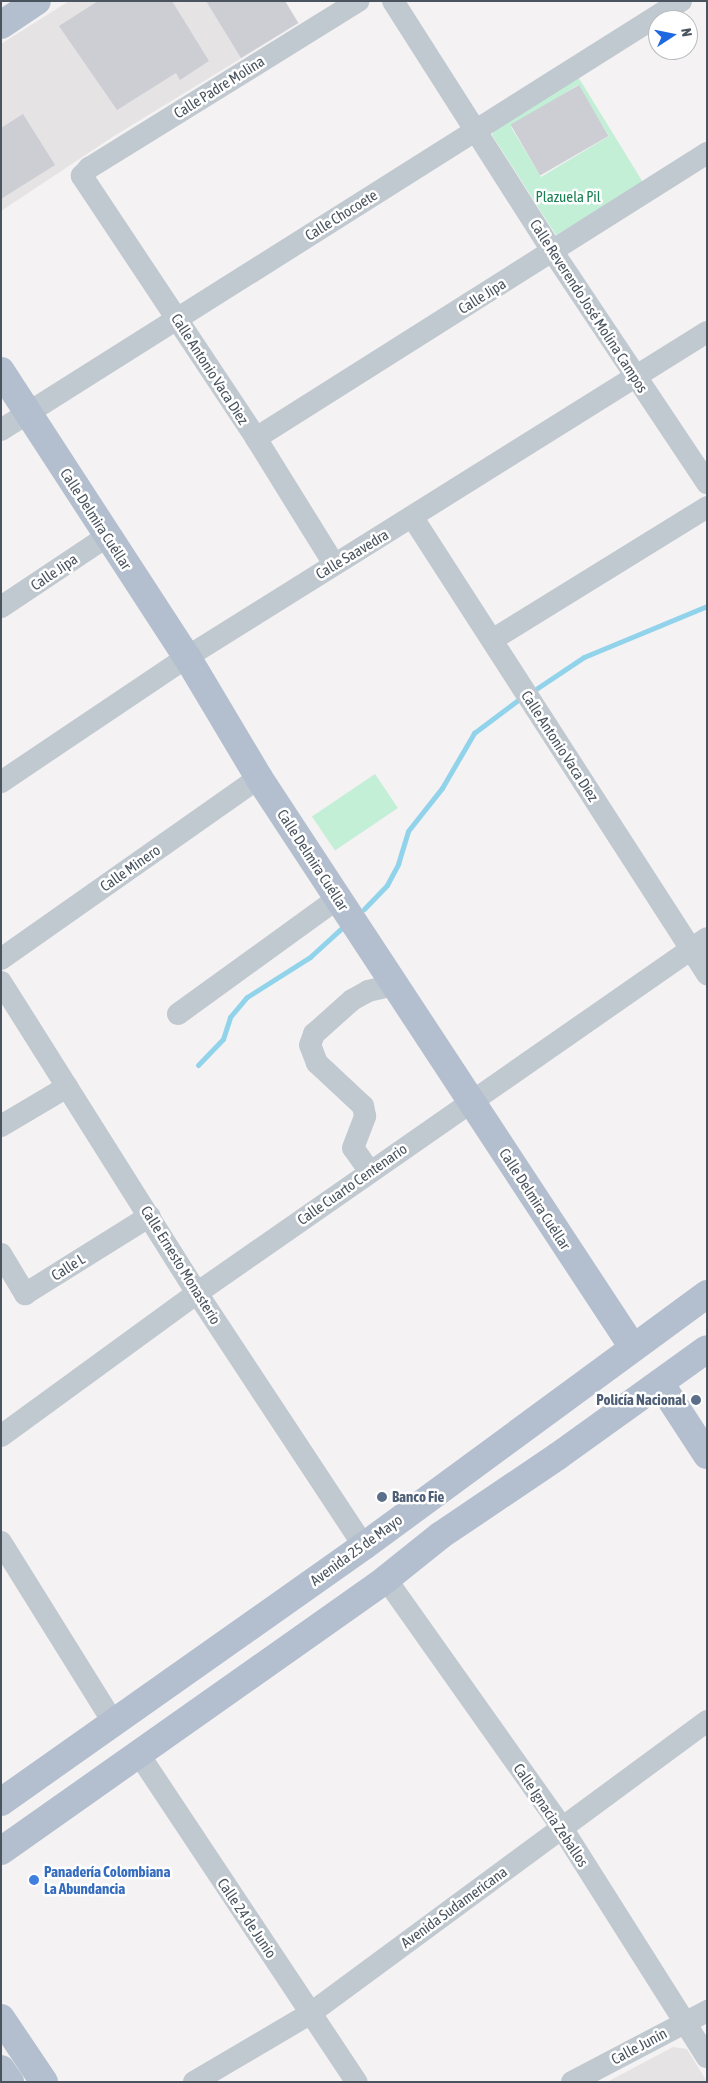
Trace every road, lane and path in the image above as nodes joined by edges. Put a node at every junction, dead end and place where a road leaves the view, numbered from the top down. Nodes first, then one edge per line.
1 (37, 1) edge
2 (358, 1) edge
3 (393, 1) edge
4 (682, 1) edge
5 (1, 25) edge
6 (476, 131) junction
7 (707, 153) edge
8 (82, 176) joint
9 (553, 252) junction
10 (176, 318) junction
11 (707, 332) edge
12 (1, 371) edge
13 (636, 377) junction
14 (28, 412) junction
15 (1, 430) edge
16 (256, 438) junction
17 (707, 483) edge
18 (707, 507) edge
19 (413, 518) junction
20 (106, 536) junction
21 (334, 564) junction
22 (1, 608) edge
23 (492, 640) junction
24 (187, 657) junction
25 (259, 778) junction
26 (1, 782) edge
27 (338, 898) junction
28 (699, 944) edge
29 (1, 959) edge
30 (707, 974) edge
31 (1, 982) edge
32 (395, 985) junction
33 (178, 1014) dead end
34 (67, 1087) junction
35 (470, 1101) junction
36 (1, 1126) edge
37 (370, 1172) junction
38 (150, 1216) junction
39 (1, 1254) edge
40 (197, 1292) junction
41 (707, 1294) edge
42 (632, 1346) junction
43 (707, 1349) edge
44 (660, 1383) junction
45 (543, 1412) junction
46 (1, 1436) edge
47 (707, 1455) edge
48 (558, 1456) junction
49 (474, 1463) junction
50 (441, 1535) junction
51 (1, 1542) edge
52 (364, 1546) junction
53 (386, 1579) junction
54 (707, 1721) edge
55 (113, 1722) junction
56 (80, 1746) junction
57 (138, 1753) junction
58 (1, 1802) edge
59 (1, 1811) edge
60 (48, 1817) junction
61 (562, 1828) junction
62 (1, 1836) edge
63 (1, 1851) edge
64 (707, 2011) edge
65 (310, 2013) junction
66 (1, 2018) edge
67 (685, 2022) junction
68 (707, 2057) edge
69 (1, 2069) edge
70 (10, 2082) edge
71 (44, 2082) edge
72 (194, 2082) edge
73 (357, 2082) edge
74 (572, 2082) edge

1 - 5 main road
2 - 8 street, Calle Padre Molina
3 - 6 street, Calle Reverendo José Molina Campos
4 - 6 street, Calle Chocoete
6 - 9 street, Calle Reverendo José Molina Campos
6 - 10 street, Calle Chocoete
7 - 9 street, Calle Jipa
8 - 10 street, Calle Antonio Vaca Diez
9 - 13 street, Calle Reverendo José Molina Campos
9 - 16 street, Calle Jipa
10 - 14 street, Calle Chocoete
10 - 16 street, Calle Antonio Vaca Diez
11 - 13 street, Calle Saavedra
12 - 14 main road, Calle Delmira Cuéllar
13 - 17 street, Calle Reverendo José Molina Campos
13 - 19 street, Calle Saavedra
14 - 15 street, Calle Chocoete
14 - 20 main road, Calle Delmira Cuéllar
16 - 21 street, Calle Antonio Vaca Diez
18 - 23 street
19 - 21 street, Calle Saavedra
19 - 23 street, Calle Antonio Vaca Diez
20 - 22 street, Calle Jipa
20 - 24 main road, Calle Delmira Cuéllar
21 - 24 street, Calle Saavedra
23 - 28 street, Calle Antonio Vaca Diez
24 - 25 main road, Calle Delmira Cuéllar
24 - 26 street, Calle Saavedra
25 - 27 main road, Calle Delmira Cuéllar
25 - 29 street, Calle Minero
27 - 32 main road, Calle Delmira Cuéllar
27 - 33 street
28 - 30 street, Calle Antonio Vaca Diez
28 - 35 street, Calle Cuarto Centenario
31 - 34 street, Calle Ernesto Monasterio
32 - 35 main road, Calle Delmira Cuéllar
32 - 37 street
34 - 36 street
34 - 38 street, Calle Ernesto Monasterio
35 - 37 street, Calle Cuarto Centenario
35 - 42 main road, Calle Delmira Cuéllar
37 - 40 street, Calle Cuarto Centenario
38 - 39 street, Calle L
38 - 40 street, Calle Ernesto Monasterio
40 - 46 street, Calle Cuarto Centenario
40 - 52 street, Calle Ernesto Monasterio
41 - 42 main road, Avenida 25 de Mayo
42 - 45 main road, Avenida 25 de Mayo
43 - 44 main road
44 - 47 main road
44 - 48 main road
45 - 48 main road
45 - 49 main road, Avenida 25 de Mayo
48 - 50 main road
49 - 50 main road
49 - 52 main road, Avenida 25 de Mayo
50 - 53 main road
51 - 55 street
52 - 55 main road, Avenida 25 de Mayo
53 - 57 main road
53 - 61 street, Calle Ignacia Zeballos
54 - 61 street, Avenida Sudamericana
55 - 56 main road, Avenida 25 de Mayo
56 - 58 main road, Avenida 25 de Mayo
56 - 60 main road
57 - 60 main road
57 - 65 street, Calle 24 de Junio
59 - 62 main road
60 - 63 main road
61 - 65 street, Avenida Sudamericana
61 - 67 street, Calle Ignacia Zeballos
64 - 67 street, Calle Junín
65 - 72 street, Avenida Sudamericana
65 - 73 street, Calle 24 de Junio
66 - 71 main road
67 - 68 street, Calle Ignacia Zeballos
67 - 74 street, Calle Junín
69 - 70 main road

